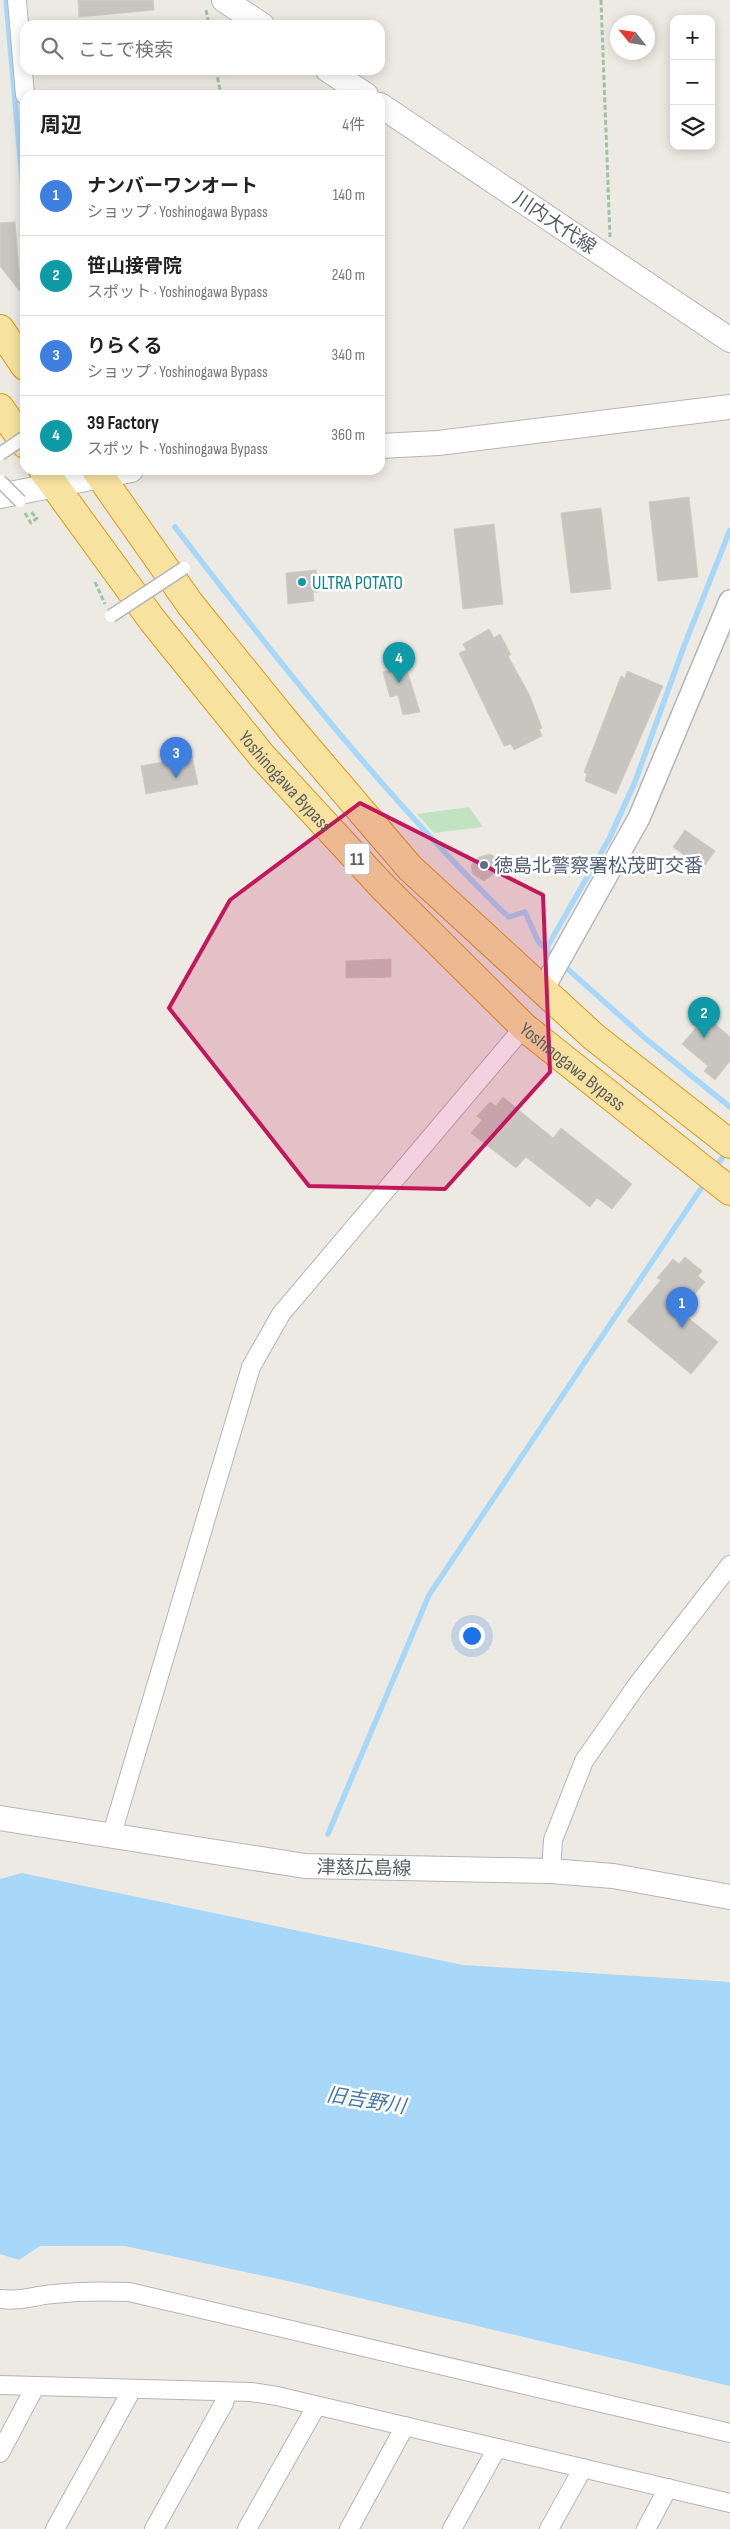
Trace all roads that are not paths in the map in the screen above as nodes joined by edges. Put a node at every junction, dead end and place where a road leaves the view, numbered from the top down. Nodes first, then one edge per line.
1 (17, 0) edge
2 (224, 0) edge
3 (254, 20) edge
4 (20, 36) edge
5 (23, 75) edge
6 (336, 75) edge
7 (25, 90) edge
8 (358, 90) edge
9 (385, 108) edge
10 (730, 340) edge
11 (0, 408) edge
12 (730, 408) edge
13 (20, 437) edge
14 (20, 440) edge
15 (385, 446) edge
16 (0, 454) edge
17 (78, 475) edge
18 (99, 475) edge
19 (48, 478) edge
20 (0, 482) edge
21 (10, 499) edge
22 (184, 568) dead end
23 (730, 601) edge
24 (111, 616) road end
25 (542, 992) junction
26 (524, 1026) junction
27 (730, 1144) edge
28 (730, 1191) edge
29 (730, 1565) edge
30 (0, 1818) edge
31 (112, 1834) junction
32 (551, 1871) junction
33 (730, 1897) edge
34 (0, 2299) edge
35 (0, 2385) edge
36 (35, 2387) junction
37 (129, 2389) junction
38 (227, 2392) junction
39 (314, 2405) junction
40 (405, 2426) junction
41 (730, 2433) edge
42 (497, 2448) junction
43 (0, 2453) edge
44 (583, 2468) junction
45 (668, 2488) junction
46 (730, 2503) edge
47 (55, 2529) edge
48 (154, 2529) edge
49 (247, 2529) edge
50 (349, 2529) edge
51 (452, 2529) edge
52 (549, 2529) edge
53 (646, 2529) edge

1 - 4 street
2 - 3 main road
5 - 7 street
6 - 8 main road
9 - 10 main road, 川内大代線
11 - 13 highway
12 - 15 main road
14 - 16 street, bridge
17 - 19 main road
18 - 25 highway, Yoshinogawa Bypass / 11
19 - 21 main road
19 - 26 highway, Yoshinogawa Bypass / 11
20 - 21 street, bridge
22 - 24 street, bridge
23 - 25 street
25 - 27 highway, Yoshinogawa Bypass / 11
26 - 28 highway, Yoshinogawa Bypass / 11
26 - 31 street
29 - 32 street
30 - 31 main road, 津慈広島線
31 - 32 main road, 津慈広島線
32 - 33 main road, 津慈広島線
34 - 41 street
35 - 36 street
36 - 37 street
36 - 43 street
37 - 38 street
37 - 47 street
38 - 39 street
38 - 48 street
39 - 40 street
39 - 49 street
40 - 42 street
40 - 50 street
42 - 44 street
42 - 51 street
44 - 45 street
44 - 52 street
45 - 46 street
45 - 53 street

